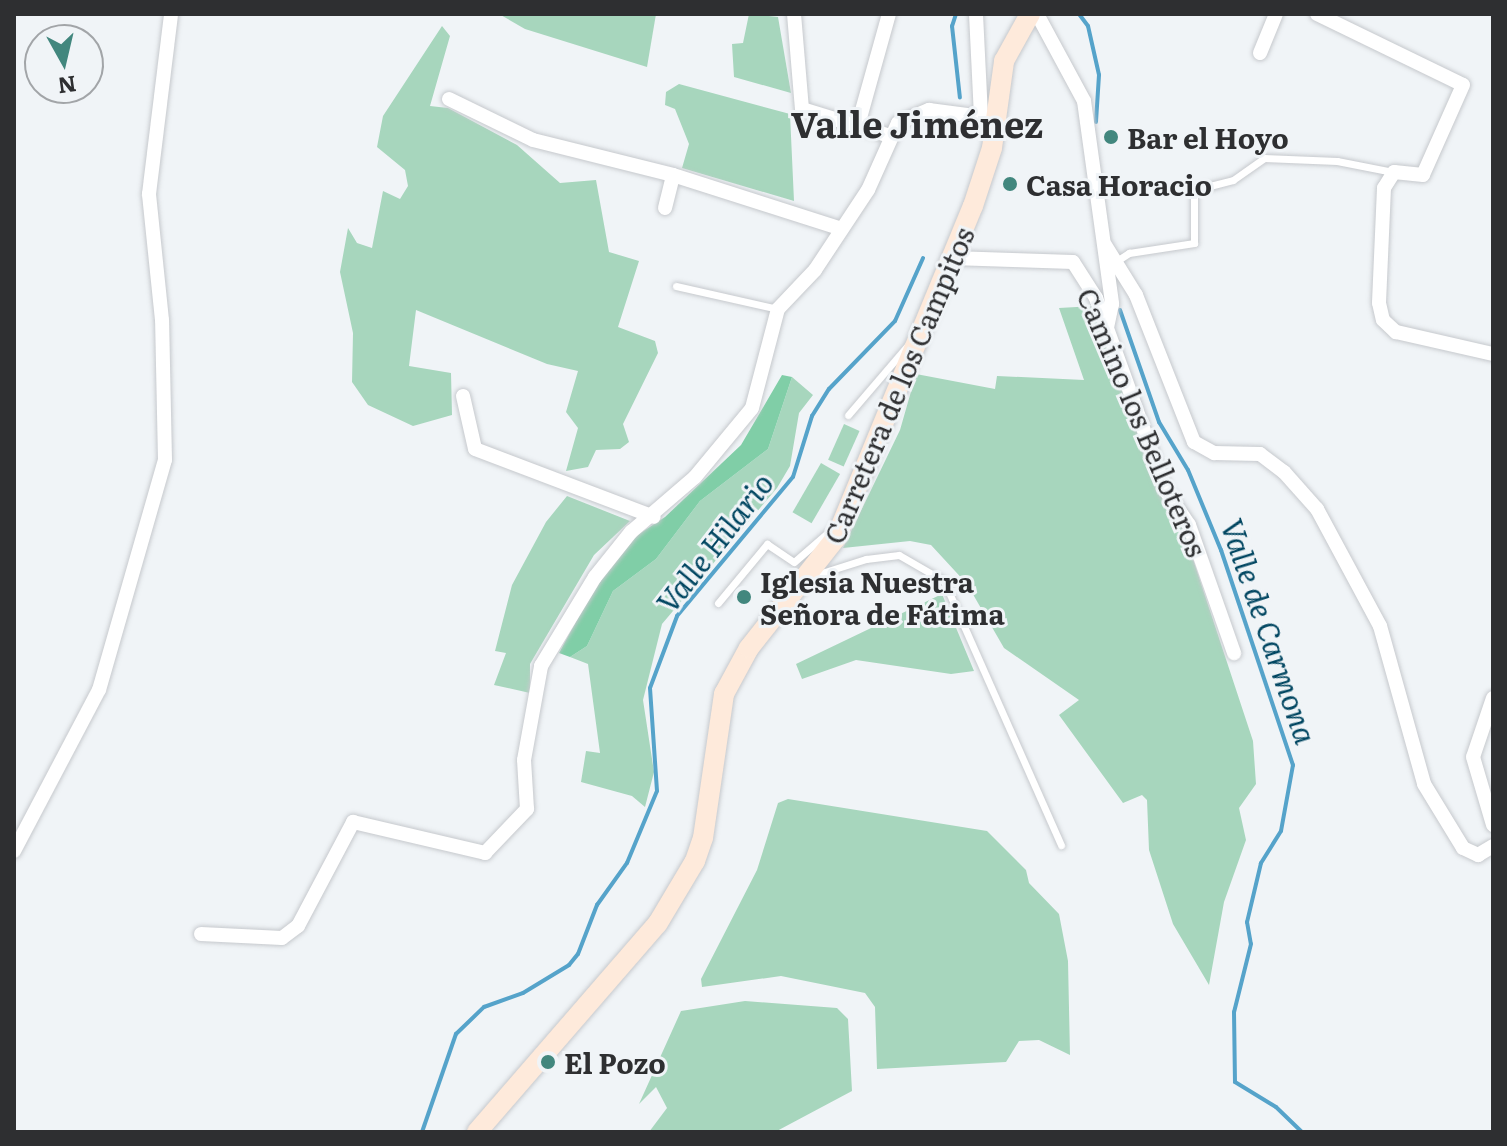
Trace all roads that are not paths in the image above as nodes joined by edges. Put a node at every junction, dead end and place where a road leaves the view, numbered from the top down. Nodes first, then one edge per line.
1 (171, 14) edge
2 (794, 14) edge
3 (889, 14) edge
4 (976, 14) edge
5 (1030, 14) edge
6 (1037, 14) edge
7 (1276, 14) edge
8 (1317, 14) edge
9 (1260, 53) dead end
10 (449, 99) dead end
11 (989, 118) junction
12 (858, 125) junction
13 (890, 136) junction
14 (1394, 172) junction
15 (673, 175) junction
16 (665, 208) dead end
17 (842, 229) junction
18 (1105, 245) junction
19 (952, 258) junction
20 (1115, 262) junction
21 (676, 286) dead end
22 (778, 309) junction
23 (1107, 328) junction
24 (921, 333) junction
25 (1493, 354) edge
26 (463, 396) dead end
27 (848, 415) dead end
28 (654, 517) junction
29 (843, 520) junction
30 (807, 577) junction
31 (718, 603) dead end
32 (1234, 653) dead end
33 (1493, 698) edge
34 (1493, 825) edge
35 (1061, 845) dead end
36 (1493, 846) edge
37 (14, 851) edge
38 (201, 934) dead end
39 (477, 1132) edge

1 - 37 street
2 - 12 street
3 - 12 street
4 - 11 street
5 - 11 main road, Carretera de los Campitos
6 - 18 street
7 - 9 street
8 - 14 street
10 - 15 street
11 - 13 street
11 - 19 main road, Carretera de los Campitos
12 - 13 street
13 - 17 street
14 - 20 lane
14 - 25 street
15 - 16 street
15 - 17 street
17 - 22 street
18 - 20 street
18 - 23 street
19 - 23 street, Camino los Belloteros
19 - 24 main road, Carretera de los Campitos
20 - 36 street
21 - 22 lane
22 - 28 street
23 - 32 street, Camino los Belloteros
24 - 27 lane
24 - 29 main road, Carretera de los Campitos
26 - 28 street
28 - 38 street
29 - 30 main road, Carretera de los Campitos
29 - 31 lane
30 - 35 lane
30 - 39 main road, Carretera de los Campitos
33 - 34 street

